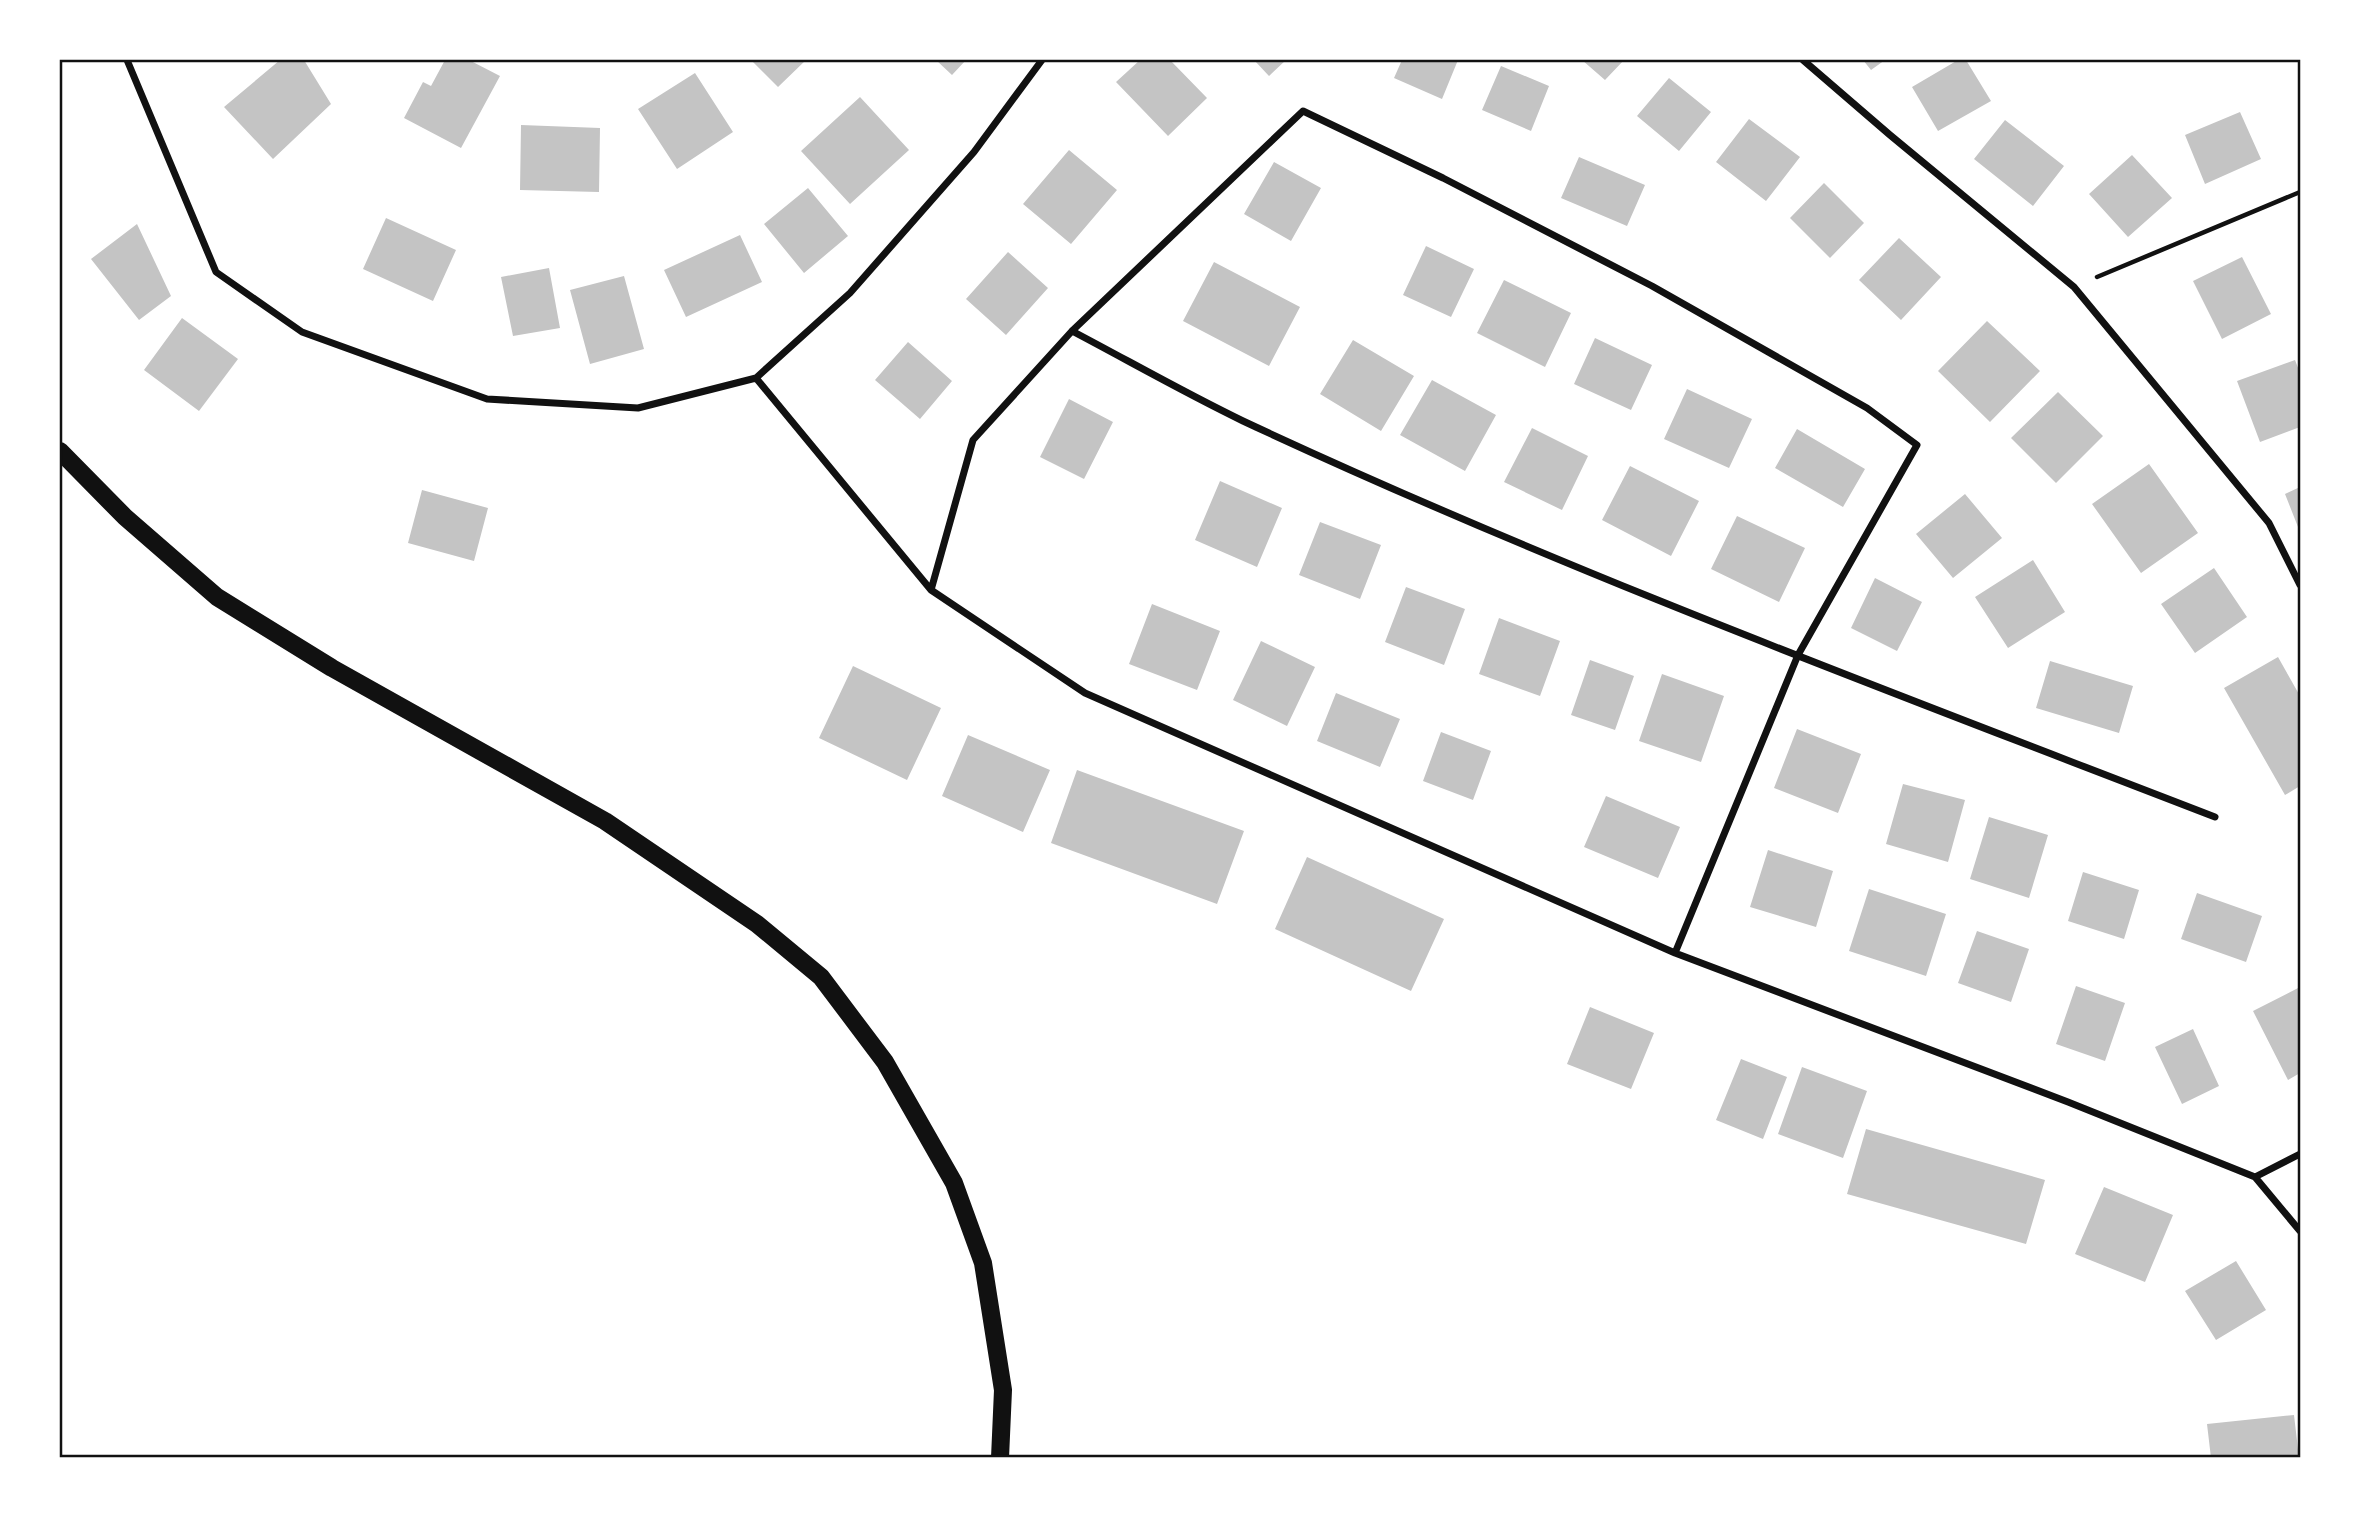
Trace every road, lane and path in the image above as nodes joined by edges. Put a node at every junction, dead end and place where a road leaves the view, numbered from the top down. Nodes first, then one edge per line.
1 (127, 60) edge
2 (1042, 60) edge
3 (1803, 60) edge
4 (2301, 192) edge
5 (2074, 287) junction
6 (1072, 331) junction
7 (756, 378) junction
8 (60, 451) edge
9 (2301, 585) edge
10 (931, 590) junction
11 (1798, 656) junction
12 (2215, 817) dead end
13 (1675, 953) junction
14 (2301, 1154) edge
15 (2255, 1177) junction
16 (2301, 1231) edge
17 (1000, 1458) edge

1 - 7 street
2 - 7 street
3 - 5 street
4 - 5 path
5 - 9 street
6 - 10 street
6 - 11 street
6 - 11 street
7 - 10 street
8 - 17 main road
10 - 13 street
11 - 12 street
11 - 13 street
13 - 15 street
14 - 15 street
15 - 16 street

